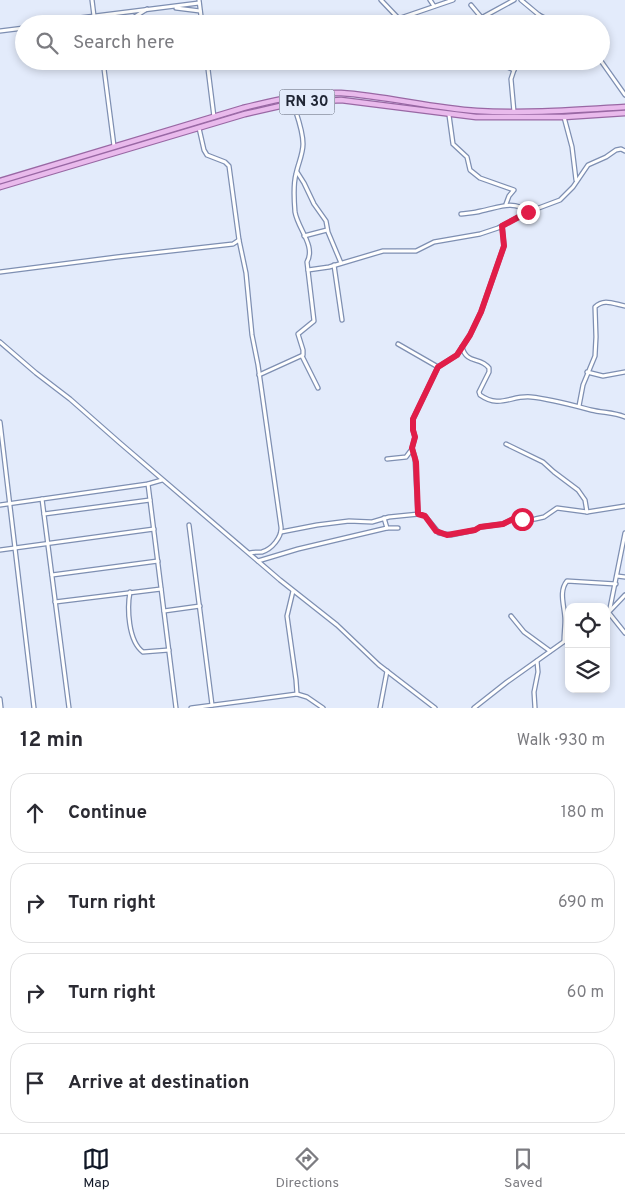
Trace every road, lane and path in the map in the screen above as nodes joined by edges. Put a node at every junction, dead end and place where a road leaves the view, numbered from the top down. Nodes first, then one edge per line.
1 (92, 0) edge
2 (380, 0) edge
3 (430, 0) edge
4 (453, 0) edge
5 (514, 0) edge
6 (521, 0) edge
7 (199, 1) edge
8 (434, 6) junction
9 (471, 6) dead end
10 (170, 7) junction
11 (147, 9) junction
12 (200, 11) junction
13 (94, 15) edge
14 (102, 15) edge
15 (138, 15) edge
16 (201, 15) edge
17 (395, 15) edge
18 (410, 15) edge
19 (479, 15) edge
20 (487, 15) edge
21 (539, 15) edge
22 (15, 29) edge
23 (0, 31) edge
24 (104, 70) edge
25 (208, 70) edge
26 (514, 70) edge
27 (607, 70) edge
28 (625, 95) edge
29 (293, 103) junction
30 (625, 107) edge
31 (514, 112) junction
32 (625, 114) edge
33 (449, 115) junction
34 (214, 117) junction
35 (564, 117) junction
36 (199, 128) junction
37 (114, 146) junction
38 (625, 151) edge
39 (296, 172) junction
40 (0, 181) edge
41 (576, 181) junction
42 (0, 187) edge
43 (506, 204) junction
44 (528, 212) junction
45 (460, 214) dead end
46 (502, 226) junction
47 (327, 230) junction
48 (304, 236) junction
49 (239, 240) junction
50 (341, 262) junction
51 (334, 265) junction
52 (308, 270) junction
53 (0, 272) edge
54 (625, 306) edge
55 (342, 320) dead end
56 (0, 343) edge
57 (398, 344) dead end
58 (462, 347) junction
59 (302, 356) junction
60 (438, 367) junction
61 (588, 372) junction
62 (625, 372) edge
63 (259, 375) junction
64 (318, 388) dead end
65 (579, 406) junction
66 (625, 417) edge
67 (0, 422) edge
68 (506, 444) dead end
69 (412, 448) junction
70 (387, 459) dead end
71 (163, 480) junction
72 (148, 484) junction
73 (42, 499) junction
74 (150, 500) junction
75 (9, 503) junction
76 (0, 505) edge
77 (625, 506) edge
78 (587, 512) junction
79 (44, 514) junction
80 (418, 514) junction
81 (384, 518) junction
82 (189, 525) dead end
83 (387, 528) junction
84 (398, 528) dead end
85 (154, 529) junction
86 (281, 532) junction
87 (625, 532) edge
88 (48, 544) junction
89 (15, 548) junction
90 (0, 550) edge
91 (262, 552) junction
92 (249, 553) junction
93 (273, 556) junction
94 (158, 561) junction
95 (258, 561) junction
96 (52, 575) junction
97 (617, 576) junction
98 (625, 577) edge
99 (616, 584) junction
100 (161, 589) junction
101 (293, 591) junction
102 (130, 592) junction
103 (625, 595) edge
104 (55, 602) junction
105 (200, 606) junction
106 (610, 606) edge
107 (164, 611) junction
108 (610, 612) edge
109 (510, 616) dead end
110 (610, 616) edge
111 (625, 633) edge
112 (564, 642) joint
113 (168, 650) junction
114 (550, 651) junction
115 (537, 660) junction
116 (387, 671) junction
117 (297, 694) junction
118 (0, 699) edge
119 (212, 705) junction
120 (1, 708) edge
121 (34, 708) edge
122 (69, 708) edge
123 (176, 708) edge
124 (191, 708) edge
125 (323, 708) edge
126 (380, 708) edge
127 (435, 708) edge
128 (474, 708) edge
129 (536, 708) edge

1 - 13 street
2 - 17 street
3 - 8 street
4 - 8 street
5 - 20 street
6 - 21 street
7 - 10 street
7 - 12 street
8 - 18 street
9 - 19 street
10 - 11 street
10 - 12 street
11 - 14 street
11 - 15 street
12 - 16 street
22 - 23 street
24 - 37 street
25 - 34 street
26 - 31 street
27 - 28 street
29 - 33 main road, RN 30 / RN 30
29 - 36 main road, RN 30 / RN 30
29 - 39 street
30 - 31 main road, RN 30
31 - 34 main road, RN 30
32 - 35 main road, RN 30 / RN 30
33 - 35 main road, RN 30 / RN 30
33 - 43 street
34 - 37 main road, RN 30
35 - 41 street
36 - 42 main road, RN 30 / RN 30
36 - 49 street
37 - 40 main road, RN 30
38 - 41 street
39 - 47 street
39 - 48 street
41 - 44 street
43 - 44 street
43 - 45 street
44 - 46 street
46 - 50 street
46 - 58 street
47 - 48 street
47 - 50 street
48 - 52 street
49 - 53 street
49 - 63 street
50 - 51 street
51 - 52 street
51 - 55 street
52 - 59 street
54 - 61 street
56 - 71 street
57 - 60 street
58 - 60 street
58 - 65 street
59 - 63 street
59 - 64 street
60 - 69 street
61 - 62 street
61 - 65 street
63 - 86 street
65 - 66 street
67 - 75 street
68 - 78 street
69 - 70 street
69 - 80 street
71 - 72 street
71 - 92 street
72 - 73 street
72 - 74 street
73 - 75 street
73 - 79 street
74 - 79 street
74 - 85 street
75 - 76 street
75 - 89 street
77 - 78 street
78 - 80 street
79 - 88 street
80 - 81 street
81 - 83 street
81 - 86 street
82 - 105 street
83 - 84 street
83 - 93 street
85 - 88 street
85 - 94 street
86 - 91 street
87 - 97 street
88 - 89 street
88 - 96 street
89 - 90 street
89 - 121 street
91 - 92 street
91 - 93 street
92 - 95 street
93 - 95 street
94 - 96 street
94 - 100 street
95 - 101 street
96 - 104 street
97 - 98 street
97 - 99 street
99 - 106 street
99 - 112 street
100 - 102 street
100 - 107 street
101 - 116 street
101 - 117 street
102 - 104 street
102 - 113 street
103 - 108 street
104 - 122 street
105 - 107 street
105 - 119 street
107 - 113 street
109 - 114 street
110 - 111 street
112 - 114 street
113 - 123 street
114 - 115 street
115 - 128 street
115 - 129 street
116 - 126 street
116 - 127 street
117 - 119 street
117 - 125 street
118 - 120 street
119 - 124 street

